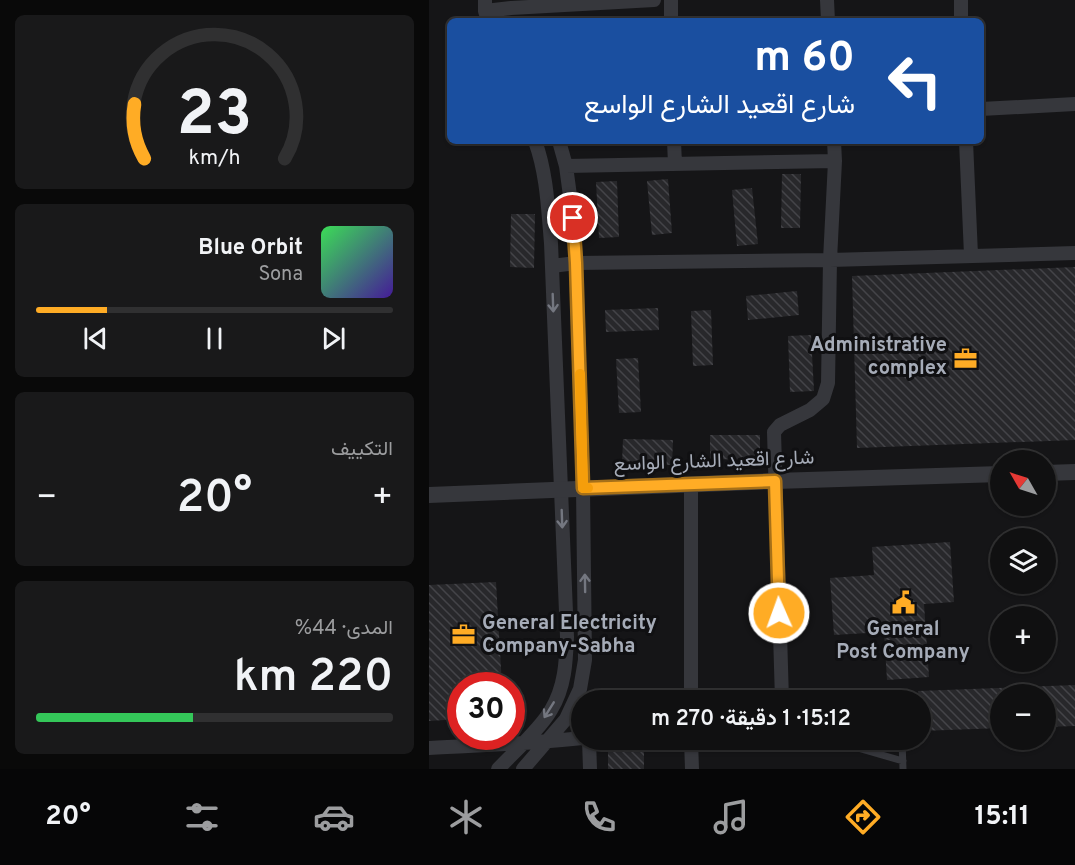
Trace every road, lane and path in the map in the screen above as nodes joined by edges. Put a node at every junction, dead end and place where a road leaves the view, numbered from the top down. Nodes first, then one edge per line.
1 (654, 0) edge
2 (671, 0) edge
3 (827, 0) edge
4 (961, 0) edge
5 (513, 10) edge
6 (486, 11) edge
7 (671, 18) edge
8 (828, 18) edge
9 (961, 18) edge
10 (1075, 104) edge
11 (984, 109) edge
12 (536, 144) edge
13 (560, 144) edge
14 (674, 144) edge
15 (834, 144) edge
16 (966, 144) edge
17 (834, 161) junction
18 (675, 164) junction
19 (566, 166) junction
20 (1075, 253) edge
21 (972, 255) junction
22 (830, 260) junction
23 (576, 263) junction
24 (552, 266) junction
25 (1075, 472) edge
26 (1056, 473) edge
27 (990, 474) edge
28 (775, 481) junction
29 (691, 484) junction
30 (583, 488) junction
31 (561, 489) junction
32 (429, 495) edge
33 (691, 690) edge
34 (782, 690) edge
35 (571, 739) edge
36 (525, 741) edge
37 (525, 742) edge
38 (547, 742) junction
39 (447, 747) edge
40 (429, 748) edge
41 (516, 750) edge
42 (589, 750) edge
43 (691, 750) edge
44 (859, 750) edge
45 (902, 750) edge
46 (903, 765) edge
47 (498, 769) edge
48 (523, 769) edge
49 (590, 769) edge
50 (692, 769) edge

1 - 5 street
2 - 7 street
3 - 8 street
4 - 9 street
5 - 6 street
10 - 11 street
12 - 24 street
13 - 19 street
14 - 18 street
15 - 17 street
16 - 21 street
17 - 18 street
17 - 22 street
18 - 19 street
19 - 23 street
20 - 21 street
21 - 22 street
22 - 23 street
22 - 28 street
23 - 24 street
23 - 30 street
24 -> 31 street
25 - 26 street
27 - 28 street, شارع اقعيد الشارع الواسع
28 - 29 street, شارع اقعيد الشارع الواسع
28 - 34 street
29 - 30 street, شارع اقعيد الشارع الواسع
29 - 33 street
30 - 31 street, شارع اقعيد الشارع الواسع
38 -> 30 street
31 - 32 street, شارع اقعيد الشارع الواسع
31 -> 36 street
35 - 38 street
37 - 38 street
38 - 48 street
39 - 40 street
41 - 47 street
42 - 49 street
43 - 50 street
44 - 46 lane
45 - 46 lane

